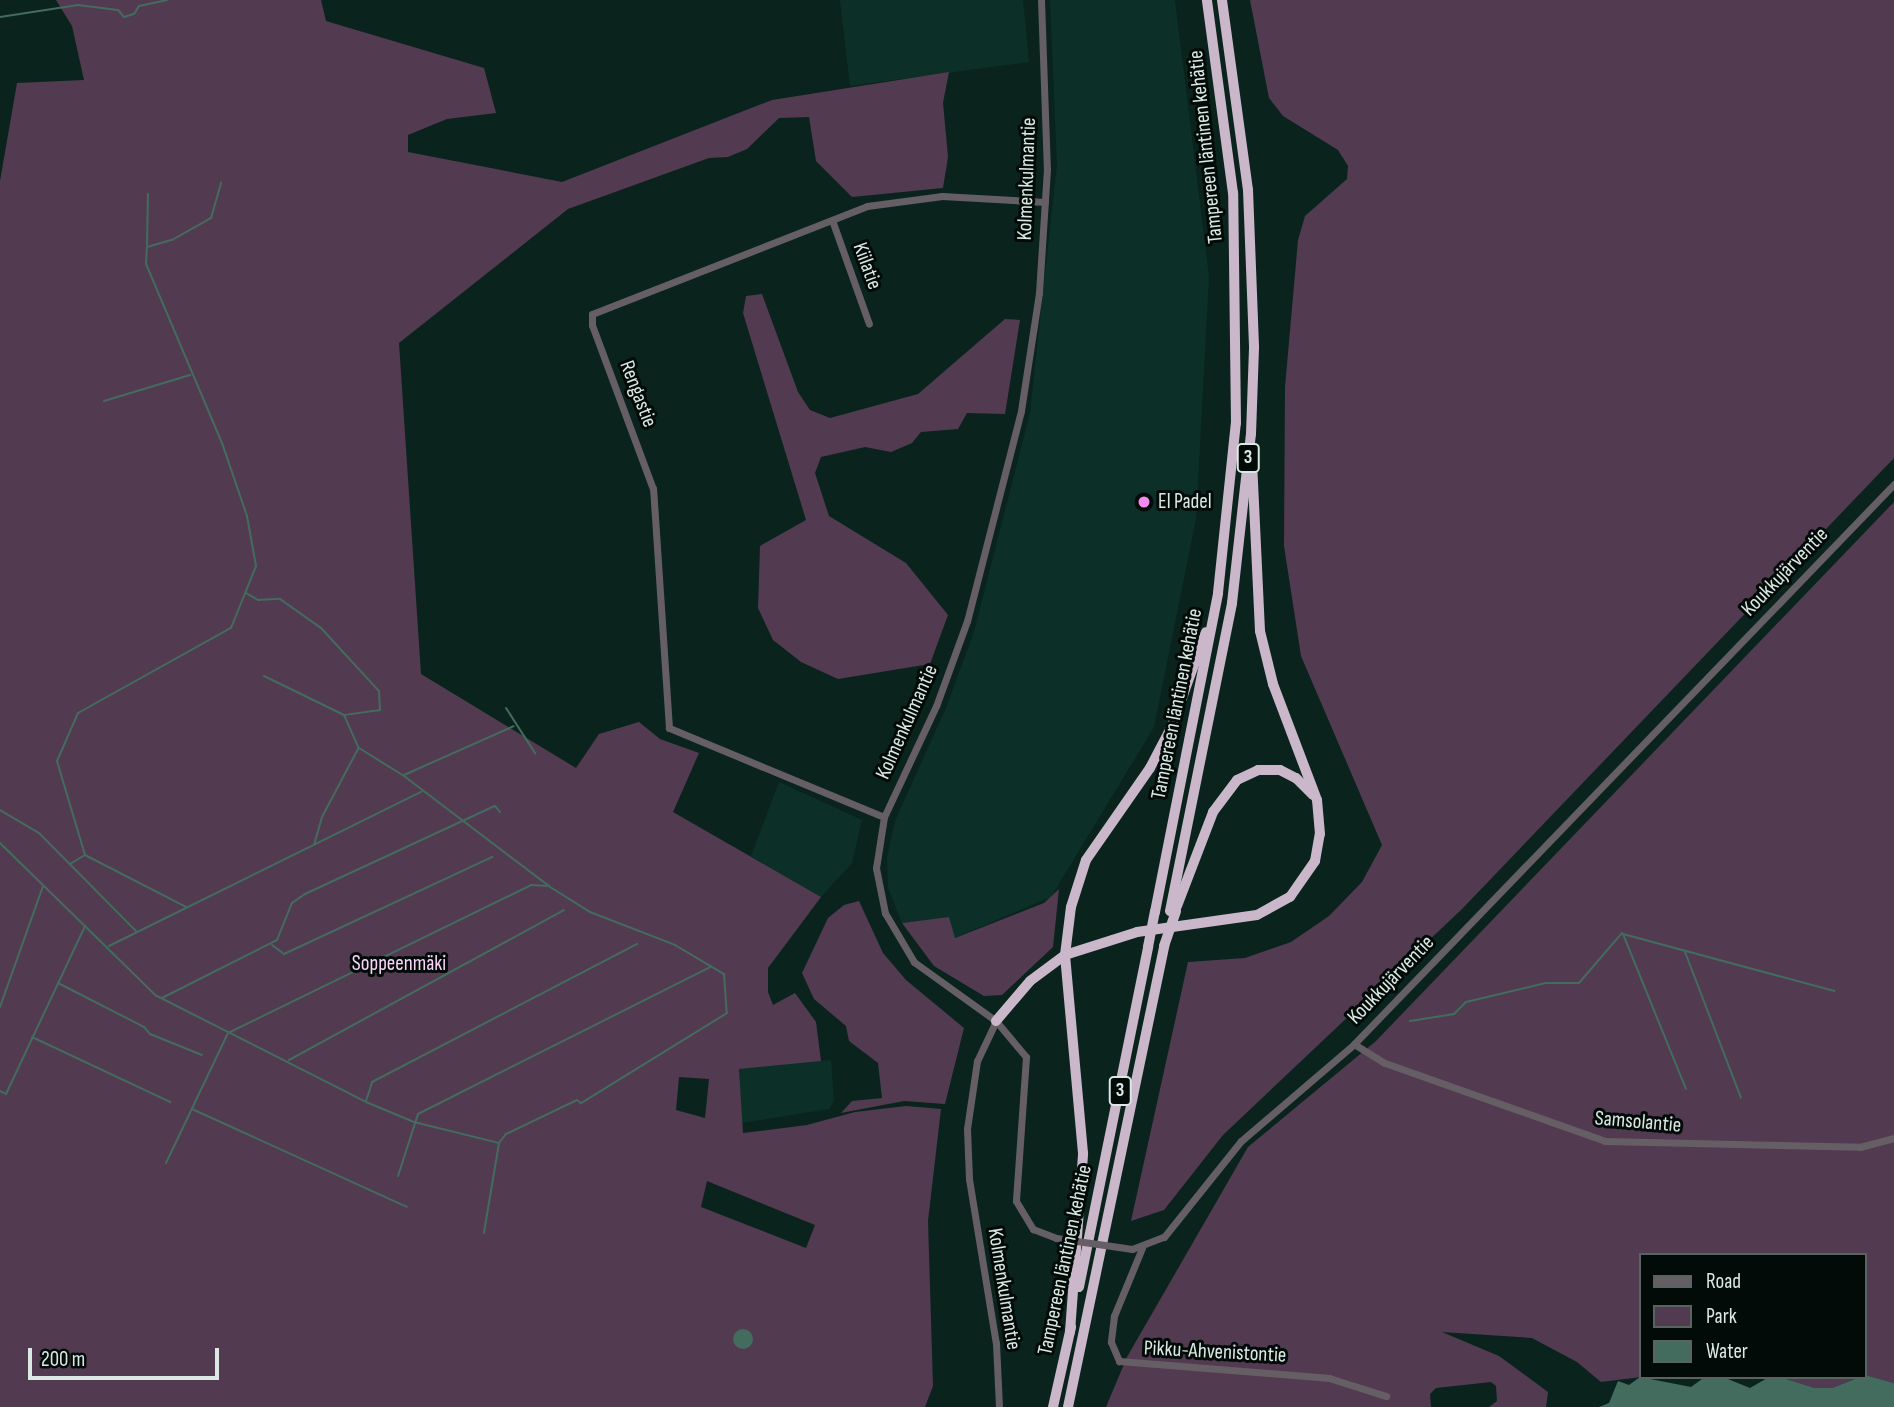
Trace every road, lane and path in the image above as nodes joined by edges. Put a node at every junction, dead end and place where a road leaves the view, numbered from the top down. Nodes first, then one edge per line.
1 (1041, 0) edge
2 (1207, 0) edge
3 (1222, 0) edge
4 (1045, 202) junction
5 (832, 220) junction
6 (869, 324) dead end
7 (1251, 434) junction
8 (1894, 484) edge
9 (1218, 593) junction
10 (1317, 800) junction
11 (884, 817) junction
12 (1173, 911) junction
13 (1065, 956) junction
14 (996, 1021) junction
15 (1354, 1044) junction
16 (1894, 1138) edge
17 (1142, 1248) junction
18 (1070, 1332) junction
19 (1386, 1396) dead end
20 (999, 1407) edge
21 (1053, 1407) edge
22 (1068, 1407) edge

1 - 4 street, Kolmenkulmantie
2 - 9 highway, Tampereen läntinen kehätie / 3
3 - 7 highway, Tampereen läntinen kehätie / 3
4 - 5 street, Rengastie
4 - 11 street, Kolmenkulmantie
5 - 6 street, Kiilatie
5 - 11 street, Rengastie
7 - 10 highway
7 - 12 highway, Tampereen läntinen kehätie / 3
8 - 15 street, Koukkujärventie
9 - 13 highway
9 - 18 highway, Tampereen läntinen kehätie / 3, bridge
10 - 12 highway
10 - 13 highway
11 - 14 street, Kolmenkulmantie
12 - 22 highway, Tampereen läntinen kehätie / 3, bridge
13 - 14 highway
13 - 18 highway
14 - 17 street, Koukkujärventie, bridge
14 - 20 street, Kolmenkulmantie
15 - 16 street, Samsolantie
15 - 17 street, Koukkujärventie
17 - 19 street, Pikku-Ahvenistontie
18 - 21 highway, Tampereen läntinen kehätie / 3

